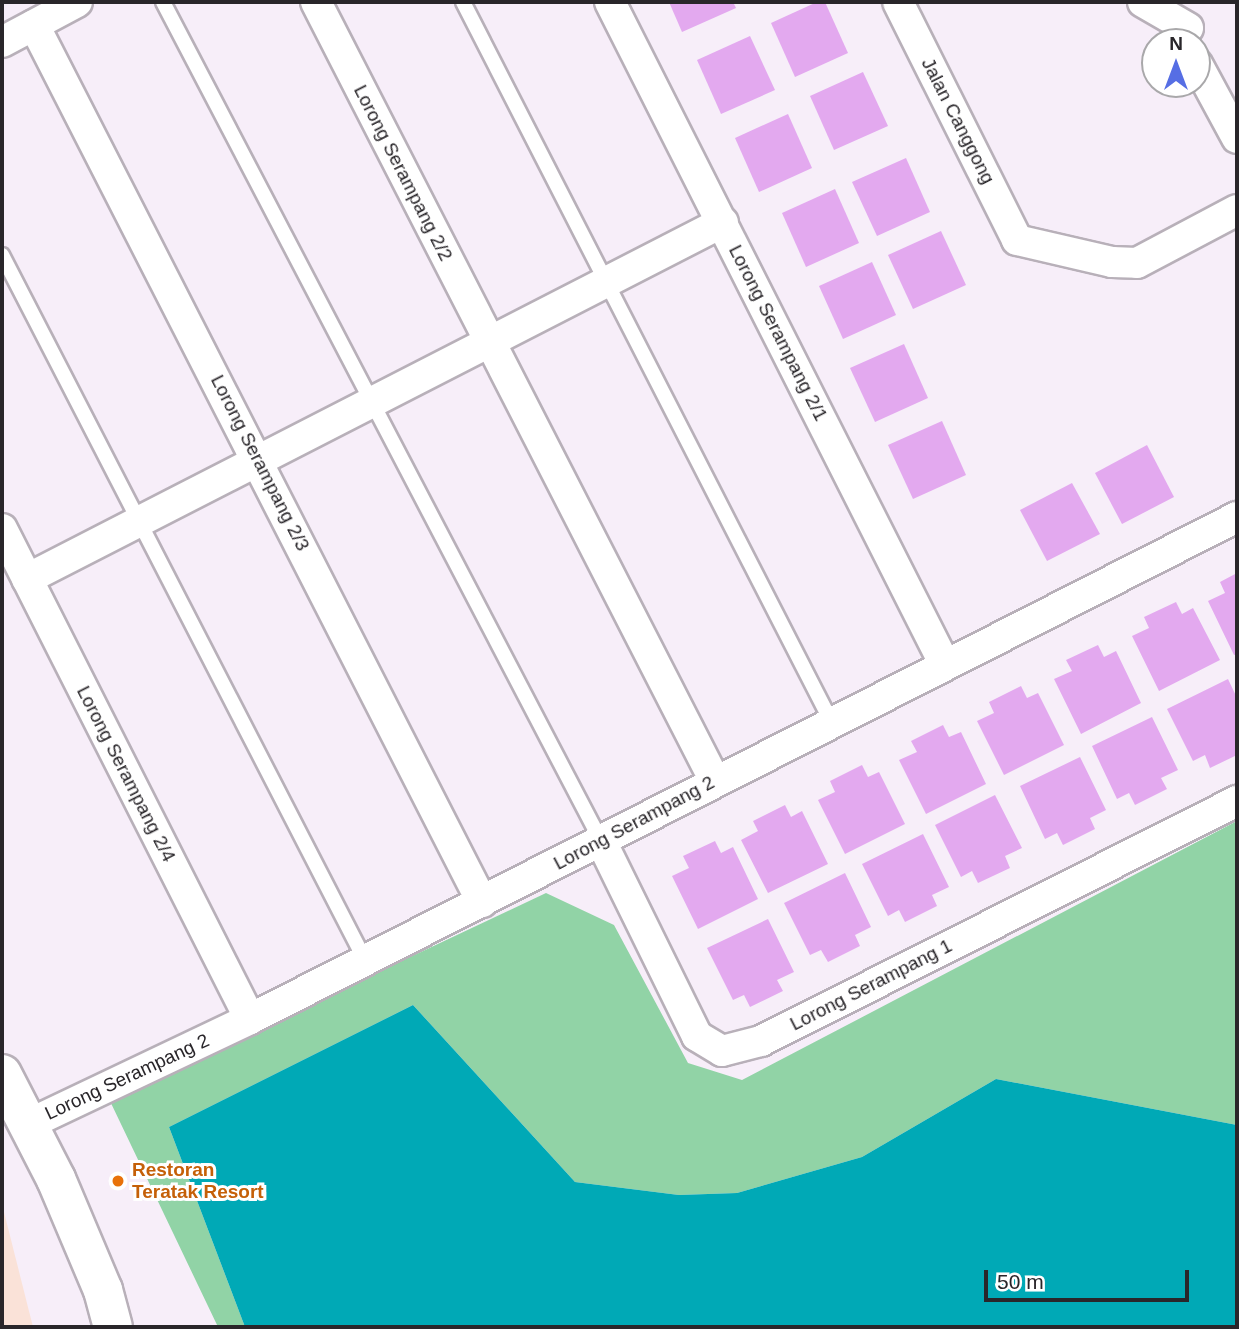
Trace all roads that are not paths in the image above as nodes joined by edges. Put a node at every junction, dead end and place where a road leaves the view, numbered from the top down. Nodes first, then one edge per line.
1 (77, 2) edge
2 (163, 2) edge
3 (316, 2) edge
4 (463, 2) edge
5 (610, 2) edge
6 (898, 2) edge
7 (1143, 2) edge
8 (1191, 24) edge
9 (34, 25) junction
10 (2, 42) edge
11 (1211, 90) edge
12 (1237, 138) edge
13 (1237, 210) edge
14 (723, 222) junction
15 (2, 255) edge
16 (603, 284) junction
17 (490, 343) junction
18 (375, 404) junction
19 (260, 461) junction
20 (1237, 517) edge
21 (140, 523) junction
22 (2, 529) edge
23 (27, 579) junction
24 (945, 665) junction
25 (831, 721) junction
26 (715, 781) junction
27 (1237, 800) edge
28 (601, 841) junction
29 (482, 901) junction
30 (365, 960) junction
31 (250, 1019) junction
32 (2, 1074) edge
33 (29, 1124) junction
34 (113, 1327) edge

1 - 9 street
2 - 18 lane
3 - 17 street, Lorong Serampang 2/2
4 - 16 lane
5 - 14 street, Lorong Serampang 2/1
6 - 13 street, Jalan Canggong
7 - 8 street
9 - 10 street
9 - 19 street, Lorong Serampang 2/3
11 - 12 street
14 - 16 street
14 - 24 street, Lorong Serampang 2/1
15 - 21 lane
16 - 17 street
16 - 25 lane
17 - 18 street
17 - 26 street, Lorong Serampang 2/2
18 - 19 street
18 - 28 lane
19 - 21 street
19 - 29 street, Lorong Serampang 2/3
20 - 24 street, Lorong Serampang 2
21 - 23 street
21 - 30 lane
22 - 23 street, Lorong Serampang 2/4
23 - 31 street, Lorong Serampang 2/4
24 - 25 street, Lorong Serampang 2
25 - 26 street, Lorong Serampang 2
26 - 28 street, Lorong Serampang 2
27 - 28 street, Lorong Serampang 1
28 - 29 street, Lorong Serampang 2
29 - 30 street, Lorong Serampang 2
30 - 31 street, Lorong Serampang 2
31 - 33 street, Lorong Serampang 2
32 - 33 main road
33 - 34 main road

